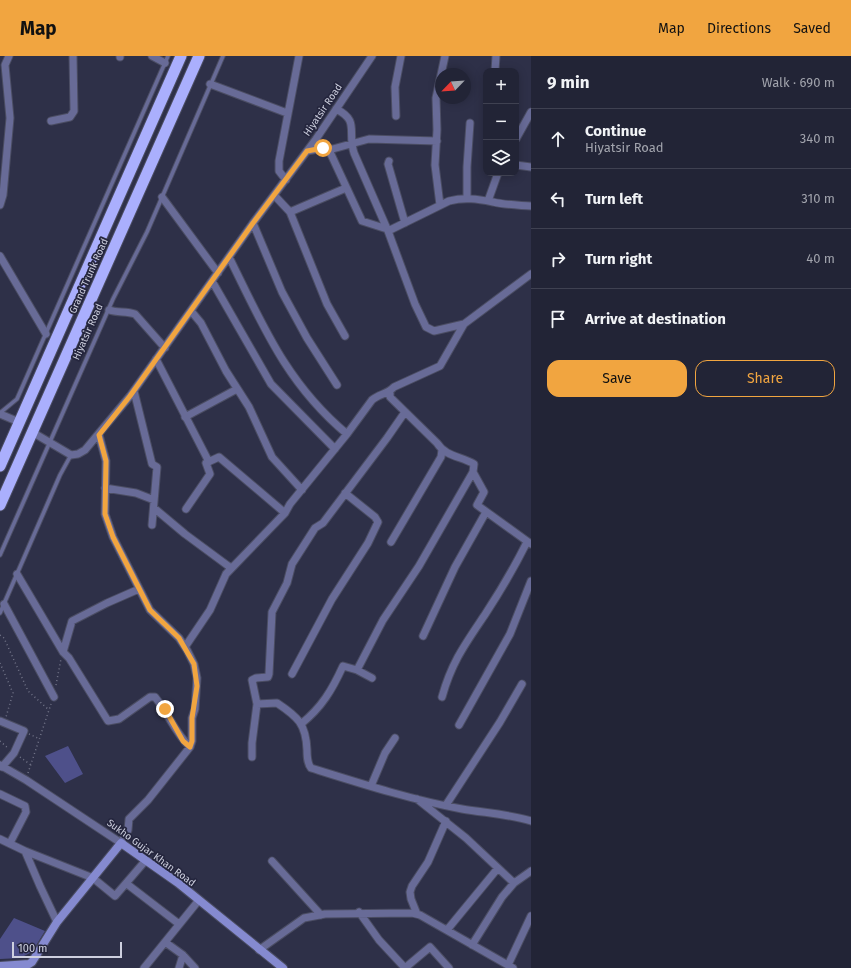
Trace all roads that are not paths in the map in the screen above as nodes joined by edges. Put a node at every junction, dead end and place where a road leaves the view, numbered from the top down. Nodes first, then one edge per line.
1 (9, 56) edge
2 (72, 56) edge
3 (152, 56) edge
4 (168, 56) edge
5 (181, 56) edge
6 (199, 56) edge
7 (223, 56) edge
8 (299, 56) edge
9 (372, 56) edge
10 (401, 56) edge
11 (445, 56) edge
12 (496, 56) edge
13 (165, 63) junction
14 (495, 68) edge
15 (2, 75) edge
16 (210, 84) junction
17 (336, 109) junction
18 (531, 112) edge
19 (287, 113) junction
20 (155, 115) junction
21 (396, 116) dead end
22 (51, 121) dead end
23 (170, 122) junction
24 (470, 123) dead end
25 (519, 134) edge
26 (437, 141) junction
27 (351, 144) junction
28 (329, 150) junction
29 (307, 151) junction
30 (389, 161) dead end
31 (519, 165) edge
32 (531, 167) edge
33 (497, 176) edge
34 (286, 180) junction
35 (346, 188) junction
36 (274, 195) junction
37 (162, 197) junction
38 (468, 198) junction
39 (488, 201) junction
40 (0, 204) edge
41 (440, 205) junction
42 (531, 206) edge
43 (290, 212) junction
44 (253, 223) junction
45 (405, 223) junction
46 (388, 230) junction
47 (0, 256) edge
48 (229, 257) junction
49 (218, 273) junction
50 (531, 274) edge
51 (212, 281) junction
52 (109, 310) junction
53 (190, 311) junction
54 (464, 324) junction
55 (46, 334) junction
56 (345, 336) dead end
57 (164, 348) junction
58 (156, 360) junction
59 (337, 385) dead end
60 (237, 389) junction
61 (134, 391) junction
62 (390, 391) junction
63 (405, 412) junction
64 (0, 414) edge
65 (185, 417) junction
66 (19, 422) junction
67 (32, 432) junction
68 (347, 434) junction
69 (99, 435) junction
70 (50, 442) junction
71 (335, 449) junction
72 (442, 450) junction
73 (71, 455) junction
74 (208, 462) junction
75 (0, 466) edge
76 (474, 472) junction
77 (105, 488) junction
78 (302, 490) junction
79 (345, 493) junction
80 (154, 500) junction
81 (0, 505) edge
82 (154, 508) junction
83 (186, 510) dead end
84 (486, 512) junction
85 (285, 513) junction
86 (152, 525) dead end
87 (391, 542) dead end
88 (529, 543) edge
89 (0, 555) edge
90 (231, 568) junction
91 (17, 574) junction
92 (531, 581) edge
93 (139, 589) junction
94 (4, 604) junction
95 (0, 613) edge
96 (423, 636) dead end
97 (185, 647) junction
98 (63, 652) junction
99 (357, 670) junction
100 (292, 674) dead end
101 (372, 678) dead end
102 (522, 684) dead end
103 (54, 697) road end
104 (442, 697) dead end
105 (257, 704) junction
106 (2, 722) edge
107 (301, 724) junction
108 (459, 725) dead end
109 (395, 738) dead end
110 (190, 747) junction
111 (252, 757) dead end
112 (1, 766) edge
113 (371, 786) junction
114 (0, 794) edge
115 (414, 797) junction
116 (446, 805) junction
117 (446, 821) junction
118 (531, 821) edge
119 (0, 839) edge
120 (121, 842) junction
121 (10, 843) junction
122 (25, 851) junction
123 (146, 860) junction
124 (272, 861) dead end
125 (498, 868) junction
126 (531, 871) edge
127 (93, 878) junction
128 (514, 883) junction
129 (128, 884) junction
130 (198, 900) junction
131 (359, 912) junction
132 (417, 914) junction
133 (321, 915) junction
134 (531, 916) edge
135 (57, 922) junction
136 (179, 924) junction
137 (529, 927) edge
138 (447, 930) junction
139 (165, 942) junction
140 (472, 945) junction
141 (258, 950) junction
142 (183, 955) junction
143 (0, 966) edge
144 (511, 967) edge
145 (144, 968) edge
146 (179, 968) edge
147 (194, 968) edge
148 (283, 968) edge
149 (449, 968) edge

1 - 15 street
2 - 22 street
3 - 13 street
4 - 13 lane
5 - 20 highway, Grand Trunk Road
6 - 23 highway, Grand Trunk Road
7 - 16 lane, Hiyatsir Road
8 - 19 street
9 - 17 street, Hiyatsir Road
10 - 21 street
11 - 26 street
12 - 14 street
13 - 55 lane
15 - 40 street
16 - 19 street
16 - 37 lane, Hiyatsir Road
17 - 27 street
17 - 29 street, Hiyatsir Road
18 - 25 street
19 - 34 street
20 - 23 highway
20 - 66 highway, Grand Trunk Road
23 - 67 highway, Grand Trunk Road
24 - 38 street
26 - 27 street
26 - 41 street
27 - 28 street
27 - 46 street
28 - 29 street
28 - 35 street
29 - 34 street, Hiyatsir Road
30 - 45 street
31 - 32 street
33 - 39 street
34 - 36 street, Hiyatsir Road
35 - 43 street
35 - 46 street
36 - 43 street
36 - 44 street, Hiyatsir Road
37 - 49 street
37 - 52 lane, Hiyatsir Road
38 - 39 street
38 - 41 street
39 - 42 street
41 - 45 street
43 - 56 street
44 - 48 street, Hiyatsir Road
44 - 59 street
45 - 46 street
46 - 54 street
47 - 55 street
48 - 49 street, Hiyatsir Road
48 - 68 street
49 - 51 street, Hiyatsir Road
50 - 54 street
51 - 53 street, Hiyatsir Road
51 - 71 street
52 - 57 street
52 - 70 lane, Hiyatsir Road
53 - 57 street, Hiyatsir Road
53 - 60 street
54 - 62 street
55 - 64 lane
57 - 58 street, Hiyatsir Road
58 - 61 street, Hiyatsir Road
58 - 65 street
60 - 65 street
60 - 78 street
61 - 69 street, Hiyatsir Road
61 - 80 street
62 - 63 street
62 - 68 street
63 - 72 street
63 - 79 street
64 - 66 street
65 - 74 street
66 - 75 highway, Grand Trunk Road
67 - 70 street
67 - 81 highway, Grand Trunk Road
68 - 71 street
69 - 73 street, Hiyatsir Road
69 - 77 street
70 - 73 street
70 - 89 lane, Hiyatsir Road
71 - 78 street
72 - 76 street
72 - 87 street
73 - 91 lane
74 - 83 street
74 - 85 street
76 - 84 street
76 - 99 street
77 - 80 street
77 - 93 street
78 - 85 street
79 - 100 street
79 - 105 street
80 - 82 street
82 - 86 street
82 - 90 street
84 - 88 street
84 - 96 street
85 - 90 street
88 - 104 street
90 - 97 street
91 - 94 lane
91 - 98 street
92 - 108 street
93 - 97 street
93 - 98 street
94 - 95 lane
94 - 103 street
97 - 110 street
98 - 110 street
99 - 101 street
99 - 107 street
102 - 116 street
105 - 107 street
105 - 111 street
106 - 112 street
107 - 113 street
109 - 113 street
110 - 120 street
112 - 120 street, Sukho Gujar Khan Road
113 - 115 street
114 - 121 street
115 - 116 street
115 - 117 street
116 - 118 street
117 - 125 street
117 - 132 street
119 - 121 street
120 - 123 main road, Sukho Gujar Khan Road
120 - 127 main road
121 - 122 street
122 - 127 street
122 - 135 street
123 - 129 street
123 - 130 main road, Sukho Gujar Khan Road
124 - 133 street
125 - 128 street
125 - 138 street
126 - 128 street
127 - 129 street
127 - 135 main road
128 - 140 street
129 - 136 street
130 - 136 street
130 - 141 main road, Sukho Gujar Khan Road
131 - 132 street
131 - 133 street
131 - 149 street
132 - 138 street
133 - 141 street
134 - 137 street
135 - 143 main road
136 - 139 street
137 - 144 street
138 - 140 street
139 - 142 street
139 - 145 street
140 - 144 street
141 - 148 main road, Sukho Gujar Khan Road
142 - 146 street
142 - 147 street

